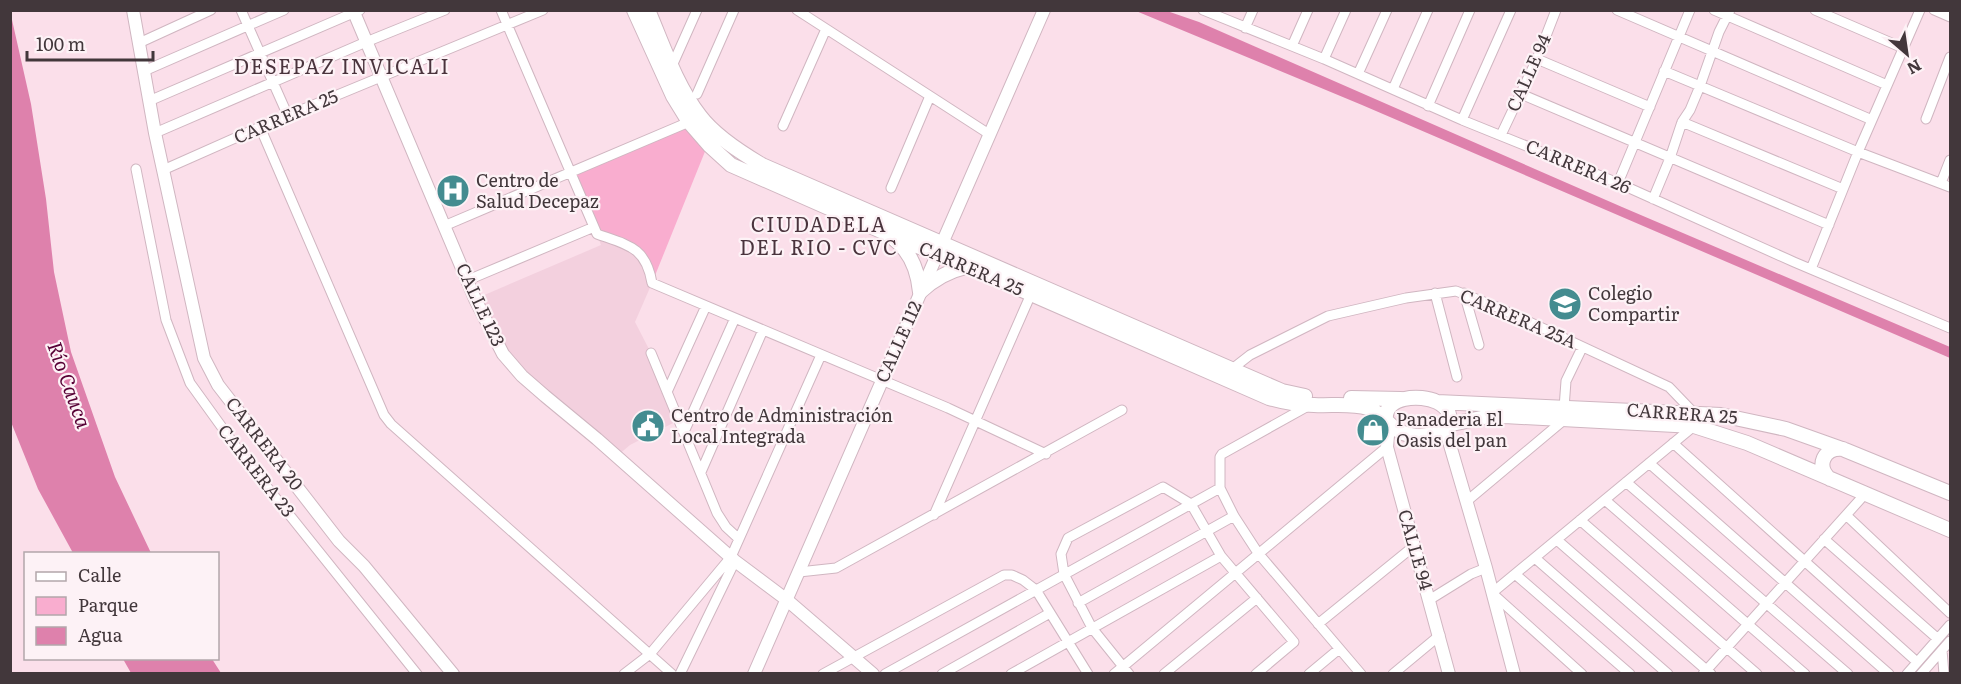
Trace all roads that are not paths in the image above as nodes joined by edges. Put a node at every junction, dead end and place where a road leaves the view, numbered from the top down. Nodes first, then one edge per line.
1 (133, 10) edge
2 (211, 10) edge
3 (241, 10) edge
4 (284, 10) edge
5 (445, 10) edge
6 (501, 10) edge
7 (543, 10) edge
8 (634, 10) edge
9 (648, 10) edge
10 (696, 10) edge
11 (734, 10) edge
12 (797, 10) edge
13 (1044, 10) edge
14 (1253, 10) edge
15 (1308, 10) edge
16 (1346, 10) edge
17 (1387, 10) edge
18 (1428, 10) edge
19 (1470, 10) edge
20 (1511, 10) edge
21 (1556, 10) edge
22 (1617, 10) edge
23 (1690, 10) edge
24 (1714, 10) edge
25 (1815, 10) edge
26 (1920, 10) edge
27 (1934, 10) edge
28 (356, 11) edge
29 (1206, 11) edge
30 (1729, 13) edge
31 (1950, 17) edge
32 (248, 26) junction
33 (507, 26) junction
34 (826, 28) junction
35 (1245, 28) junction
36 (1679, 37) junction
37 (366, 42) junction
38 (139, 44) junction
39 (1292, 46) junction
40 (1903, 48) junction
41 (1712, 51) junction
42 (260, 54) junction
43 (1950, 57) edge
44 (1324, 59) junction
45 (1537, 59) junction
46 (672, 66) junction
47 (144, 71) junction
48 (1664, 71) junction
49 (1358, 74) junction
50 (380, 77) junction
51 (273, 81) junction
52 (1887, 85) junction
53 (1701, 86) junction
54 (1393, 89) junction
55 (697, 94) dead end
56 (1521, 94) junction
57 (930, 96) junction
58 (149, 101) junction
59 (1428, 106) junction
60 (1650, 107) junction
61 (288, 116) junction
62 (1926, 119) dead end
63 (1462, 120) junction
64 (1872, 120) junction
65 (689, 122) junction
66 (1682, 122) junction
67 (783, 126) dead end
68 (260, 127) junction
69 (154, 132) junction
70 (989, 134) junction
71 (1501, 135) junction
72 (1634, 142) junction
73 (1858, 152) junction
74 (1670, 158) junction
75 (1950, 160) edge
76 (136, 169) dead end
77 (163, 170) junction
78 (571, 173) junction
79 (1618, 183) junction
80 (1941, 183) junction
81 (1950, 187) edge
82 (891, 188) dead end
83 (1843, 189) junction
84 (1653, 199) junction
85 (1829, 225) junction
86 (444, 226) junction
87 (596, 230) junction
88 (888, 234) junction
89 (939, 248) junction
90 (966, 267) junction
91 (1811, 269) junction
92 (468, 280) junction
93 (920, 292) junction
94 (1435, 293) junction
95 (1464, 293) junction
96 (1030, 294) junction
97 (706, 306) junction
98 (735, 318) junction
99 (1950, 328) edge
100 (763, 330) junction
101 (1479, 345) dead end
102 (1580, 352) dead end
103 (651, 353) dead end
104 (821, 355) junction
105 (1232, 369) junction
106 (1457, 377) dead end
107 (882, 381) junction
108 (667, 392) junction
109 (1406, 399) junction
110 (1437, 402) junction
111 (1310, 405) junction
112 (1122, 410) dead end
113 (1564, 413) junction
114 (1693, 419) junction
115 (974, 420) junction
116 (1388, 422) junction
117 (1446, 426) junction
118 (684, 432) junction
119 (1673, 443) junction
120 (1387, 447) junction
121 (1845, 450) junction
122 (1046, 454) junction
123 (1648, 464) junction
124 (701, 472) junction
125 (1833, 480) junction
126 (1626, 482) junction
127 (1220, 488) junction
128 (1950, 492) edge
129 (1865, 494) junction
130 (1605, 500) junction
131 (1467, 501) junction
132 (1191, 504) junction
133 (1846, 515) junction
134 (933, 516) junction
135 (1234, 516) junction
136 (1580, 520) junction
137 (1950, 530) edge
138 (1205, 531) junction
139 (739, 539) junction
140 (1557, 540) junction
141 (1824, 540) junction
142 (1414, 546) junction
143 (1258, 554) junction
144 (1221, 556) junction
145 (1535, 558) junction
146 (733, 559) junction
147 (1804, 561) junction
148 (1486, 568) junction
149 (799, 572) junction
150 (1234, 573) junction
151 (1064, 574) junction
152 (1515, 574) junction
153 (1785, 582) junction
154 (1036, 590) junction
155 (1492, 593) junction
156 (1257, 598) junction
157 (786, 600) junction
158 (1429, 600) junction
159 (1078, 603) junction
160 (1767, 603) junction
161 (1050, 613) junction
162 (1950, 613) edge
163 (1318, 624) junction
164 (1748, 624) junction
165 (1950, 625) edge
166 (1092, 628) junction
167 (1440, 635) junction
168 (1938, 639) junction
169 (1950, 641) edge
170 (1067, 642) junction
171 (1727, 647) junction
172 (1340, 649) junction
173 (1942, 650) junction
174 (650, 654) junction
175 (853, 657) junction
176 (1917, 662) junction
177 (1126, 670) edge
178 (1315, 672) edge
179 (1707, 672) edge
180 (417, 674) edge
181 (453, 674) edge
182 (624, 674) edge
183 (672, 674) edge
184 (680, 674) edge
185 (754, 674) edge
186 (823, 674) edge
187 (873, 674) edge
188 (885, 674) edge
189 (942, 674) edge
190 (1011, 674) edge
191 (1088, 674) edge
192 (1114, 674) edge
193 (1164, 674) edge
194 (1256, 674) edge
195 (1360, 674) edge
196 (1393, 674) edge
197 (1449, 674) edge
198 (1514, 674) edge
199 (1582, 674) edge
200 (1630, 674) edge
201 (1668, 674) edge
202 (1757, 674) edge
203 (1805, 674) edge
204 (1848, 674) edge
205 (1889, 674) edge
206 (1907, 674) edge
207 (1921, 674) edge
208 (1944, 674) edge

1 - 38 street, CARRERA 20
2 - 38 street
3 - 32 street
4 - 32 street
5 - 37 street
6 - 33 street
7 - 33 street, CARRERA 25
8 - 65 main road, CARRERA 25
9 - 46 main road, CARRERA 25
10 - 46 street
11 - 55 street
12 - 34 street
13 - 70 street, CALLE 112
14 - 35 street
15 - 39 street
16 - 44 street
17 - 49 street
18 - 54 street
19 - 59 street
20 - 63 street
21 - 45 street, CALLE 94
22 - 36 street
23 - 36 street
24 - 30 street
25 - 40 street
26 - 40 street
27 - 31 street
28 - 37 street, CALLE 123
28 - 42 street
29 - 35 street, CARRERA 26
30 - 41 street
30 - 52 street
32 - 42 street
32 - 47 street
33 - 50 street, CARRERA 25
33 - 78 street
34 - 57 street
34 - 67 street
35 - 39 street, CARRERA 26
36 - 41 street
36 - 48 street
37 - 50 street, CALLE 123
37 - 51 street
38 - 47 street, CARRERA 20
39 - 44 street, CARRERA 26
40 - 52 street
41 - 53 street
41 - 64 street
42 - 51 street
42 - 58 street
43 - 62 street
44 - 49 street, CARRERA 26
45 - 56 street, CALLE 94
45 - 60 street
46 - 89 main road, CARRERA 25
47 - 58 street, CARRERA 20
48 - 53 street
48 - 60 street
49 - 54 street, CARRERA 26
50 - 61 street, CARRERA 25
50 - 86 street, CALLE 123
51 - 61 street
51 - 69 street
52 - 64 street
53 - 66 street
53 - 73 street
54 - 59 street, CARRERA 26
56 - 71 street, CALLE 94
56 - 72 street
57 - 70 street
57 - 82 street
58 - 69 street, CARRERA 20
59 - 63 street, CARRERA 26
60 - 72 street
61 - 68 street, CARRERA 25
63 - 71 street, CARRERA 26
64 - 73 street
65 - 78 street
65 - 88 main road, CARRERA 25
66 - 74 street
66 - 83 street
68 - 77 street, CARRERA 25
68 - 174 street
69 - 77 street, CARRERA 20
70 - 89 street, CALLE 112
71 - 79 street, CARRERA 26
72 - 74 street
72 - 79 street
73 - 80 street
73 - 83 street
74 - 84 street
74 - 85 street
75 - 80 street
76 - 180 street, CARRERA 23
77 - 181 street, CARRERA 20
78 - 86 street
78 - 87 street
79 - 84 street, CARRERA 26
80 - 81 street
83 - 85 street
84 - 91 street, CARRERA 26
85 - 91 street
86 - 92 street, CALLE 123
87 - 92 street
87 - 97 street
88 - 89 main road, CARRERA 25
88 - 93 main road
89 - 90 main road, CARRERA 25
89 - 93 street, CALLE 112
89 - 105 main road, CARRERA 25
90 - 93 main road
90 - 96 main road, CARRERA 25
91 - 99 street, CARRERA 26
92 - 146 street, CALLE 123
93 - 107 street, CALLE 112
94 - 95 street, CARRERA 25A
94 - 105 street, CARRERA 25A
94 - 106 street
95 - 101 street
95 - 114 street, CARRERA 25A
96 - 111 main road, CARRERA 25
96 - 115 street
97 - 98 street
97 - 108 street
98 - 100 street
98 - 118 street
100 - 104 street
100 - 124 street
102 - 113 street
103 - 108 street
104 - 107 street
104 - 139 street
105 - 109 main road, CARRERA 25
107 - 115 street
107 - 149 street, CALLE 112
108 - 118 street
109 - 110 main road
109 - 116 main road
110 - 113 main road, CARRERA 25
110 - 117 main road
111 - 116 main road, CARRERA 25
111 - 127 street
112 - 122 street
113 - 114 main road, CARRERA 25
113 - 117 main road, CARRERA 25
113 - 131 street
114 - 119 street
114 - 121 main road, CARRERA 25
114 - 125 main road, CARRERA 25
115 - 122 street
115 - 134 street
116 - 117 main road
116 - 120 street, CALLE 94
117 - 131 street
118 - 124 street
119 - 123 street
119 - 147 street
120 - 142 street, CALLE 94
120 - 143 street
121 - 125 main road
121 - 128 main road, CARRERA 25
122 - 134 street
123 - 126 street
123 - 153 street
124 - 139 street
125 - 129 main road, CARRERA 25
126 - 130 street
126 - 160 street
127 - 132 street
127 - 135 street
129 - 133 street
129 - 137 main road, CARRERA 25
130 - 136 street
130 - 164 street
131 - 148 street
132 - 138 street
132 - 151 street
132 - 151 street
133 - 141 street
133 - 162 street
134 - 149 street
135 - 138 street
135 - 143 street
136 - 140 street
136 - 171 street
138 - 144 street
138 - 159 street
139 - 146 street
140 - 145 street
140 - 179 street
141 - 147 street
141 - 168 street
142 - 158 street, CALLE 94
142 - 163 street
143 - 150 street
143 - 163 street
144 - 150 street
144 - 166 street
145 - 152 street
145 - 201 street
146 - 157 street, CALLE 123
146 - 174 street
146 - 184 street
147 - 153 street
147 - 176 street
148 - 155 street
148 - 158 street
149 - 157 street, CALLE 112
150 - 156 street
150 - 177 street
151 - 154 street
151 - 159 street
152 - 155 street
152 - 200 street
153 - 160 street
153 - 205 street
154 - 161 street
154 - 175 street
154 - 188 street
155 - 198 street
155 - 199 street
156 - 193 street
156 - 194 street
157 - 175 street
157 - 185 street, CALLE 112
158 - 167 street, CALLE 94
159 - 166 street
160 - 164 street
160 - 204 street
161 - 170 street
161 - 189 street
163 - 172 street
164 - 171 street
164 - 203 street
165 - 168 street
166 - 170 street
166 - 177 street
167 - 196 street
167 - 197 street, CALLE 94
168 - 176 street
169 - 173 street
170 - 190 street
170 - 191 street
171 - 179 street
171 - 202 street
172 - 178 street
172 - 195 street
173 - 207 street
173 - 208 street
174 - 182 street
174 - 183 street
175 - 186 street
175 - 187 street
176 - 206 street
177 - 192 street

